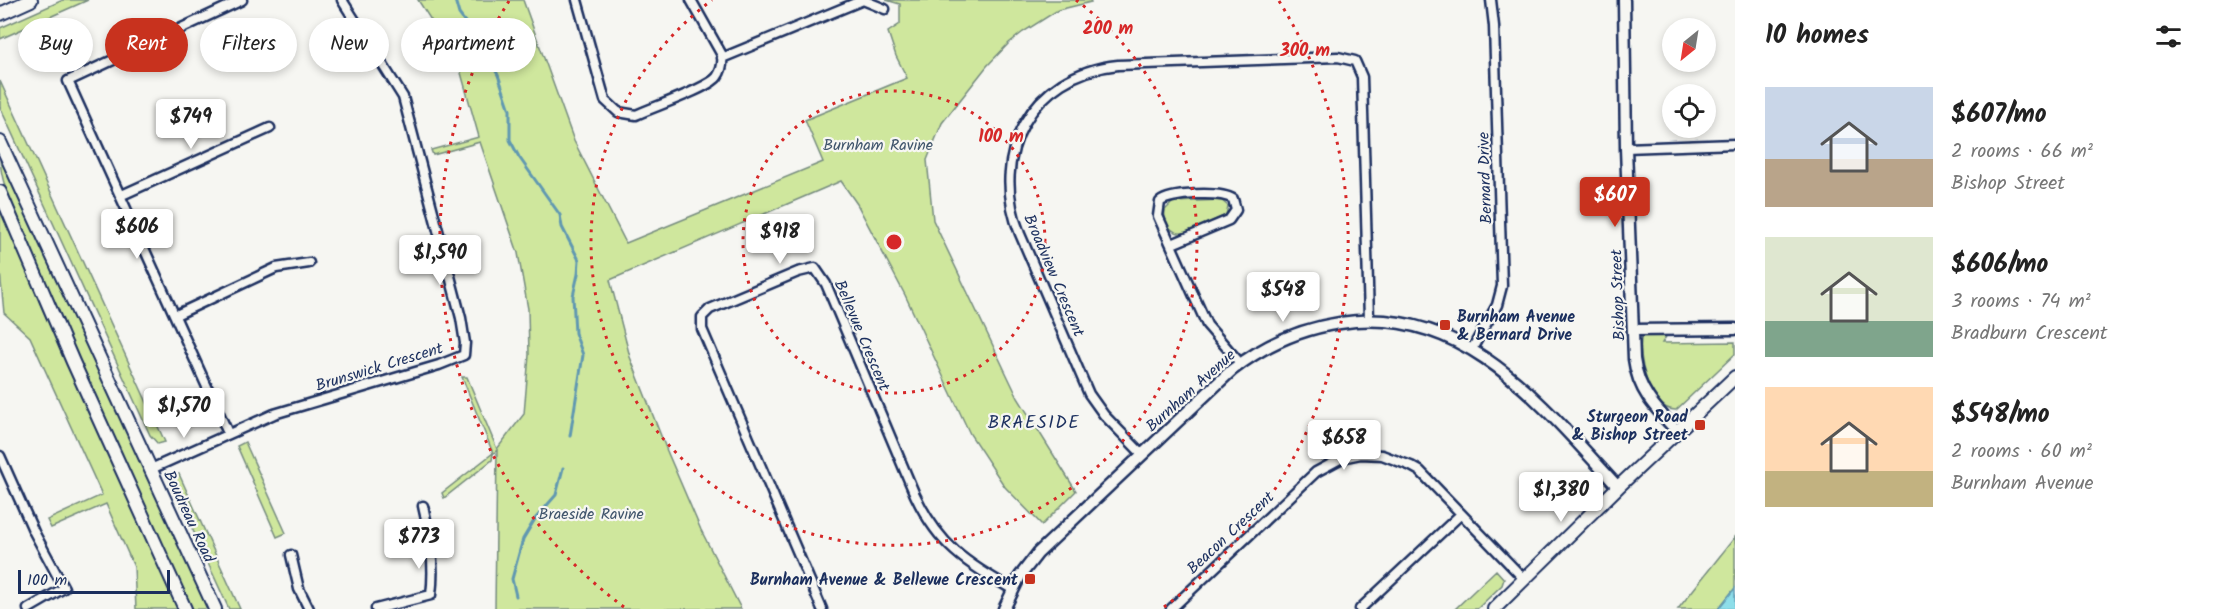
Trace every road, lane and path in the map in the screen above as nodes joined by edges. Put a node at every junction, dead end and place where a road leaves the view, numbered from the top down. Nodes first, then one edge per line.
1 (31, 0) edge
2 (242, 0) edge
3 (342, 0) edge
4 (577, 0) edge
5 (691, 0) edge
6 (863, 0) edge
7 (1491, 0) edge
8 (1624, 0) edge
9 (885, 9) dead end
10 (0, 14) edge
11 (722, 58) junction
12 (270, 128) dead end
13 (0, 142) edge
14 (1735, 144) edge
15 (1626, 148) junction
16 (0, 192) edge
17 (122, 195) junction
18 (1172, 244) junction
19 (309, 263) dead end
20 (176, 315) junction
21 (1370, 319) junction
22 (1735, 329) edge
23 (1633, 330) junction
24 (1472, 349) junction
25 (1240, 363) junction
26 (1735, 377) edge
27 (1677, 431) junction
28 (228, 433) junction
29 (1142, 454) junction
30 (0, 456) edge
31 (151, 469) junction
32 (1618, 487) junction
33 (423, 506) dead end
34 (1461, 514) junction
35 (291, 555) dead end
36 (1525, 580) junction
37 (1012, 589) junction
38 (28, 609) edge
39 (185, 609) edge
40 (215, 609) edge
41 (309, 609) edge
42 (376, 609) edge
43 (822, 609) edge
44 (1004, 609) edge
45 (1171, 609) edge
46 (1360, 609) edge
47 (1494, 609) edge

1 - 10 main road
2 - 17 street
3 - 28 street, Brunswick Crescent
4 - 11 street
5 - 11 street
6 - 9 street
6 - 11 street
7 - 24 street, Bernard Drive
8 - 15 street, Bishop Street
12 - 17 street
13 - 31 main road, Boudreau Road
14 - 15 street
15 - 23 street, Bishop Street
16 - 39 main road
17 - 20 street
18 - 18 street
18 - 25 street
19 - 20 street
20 - 28 street
21 - 24 street, Burnham Avenue
21 - 25 street, Burnham Avenue
21 - 29 street, Broadview Crescent
22 - 23 street
23 - 27 street, Bishop Street
24 - 32 street, Burnham Avenue
25 - 29 street, Burnham Avenue
26 - 27 main road
27 - 32 main road
28 - 31 street, Brunswick Crescent
29 - 37 street, Burnham Avenue
30 - 38 street
31 - 40 main road, Boudreau Road
32 - 36 main road
33 - 42 street
34 - 36 street, Beacon Crescent
34 - 45 street, Beacon Crescent
34 - 46 street
35 - 41 street
36 - 47 main road
37 - 43 street, Bellevue Crescent
37 - 44 street, Burnham Avenue

